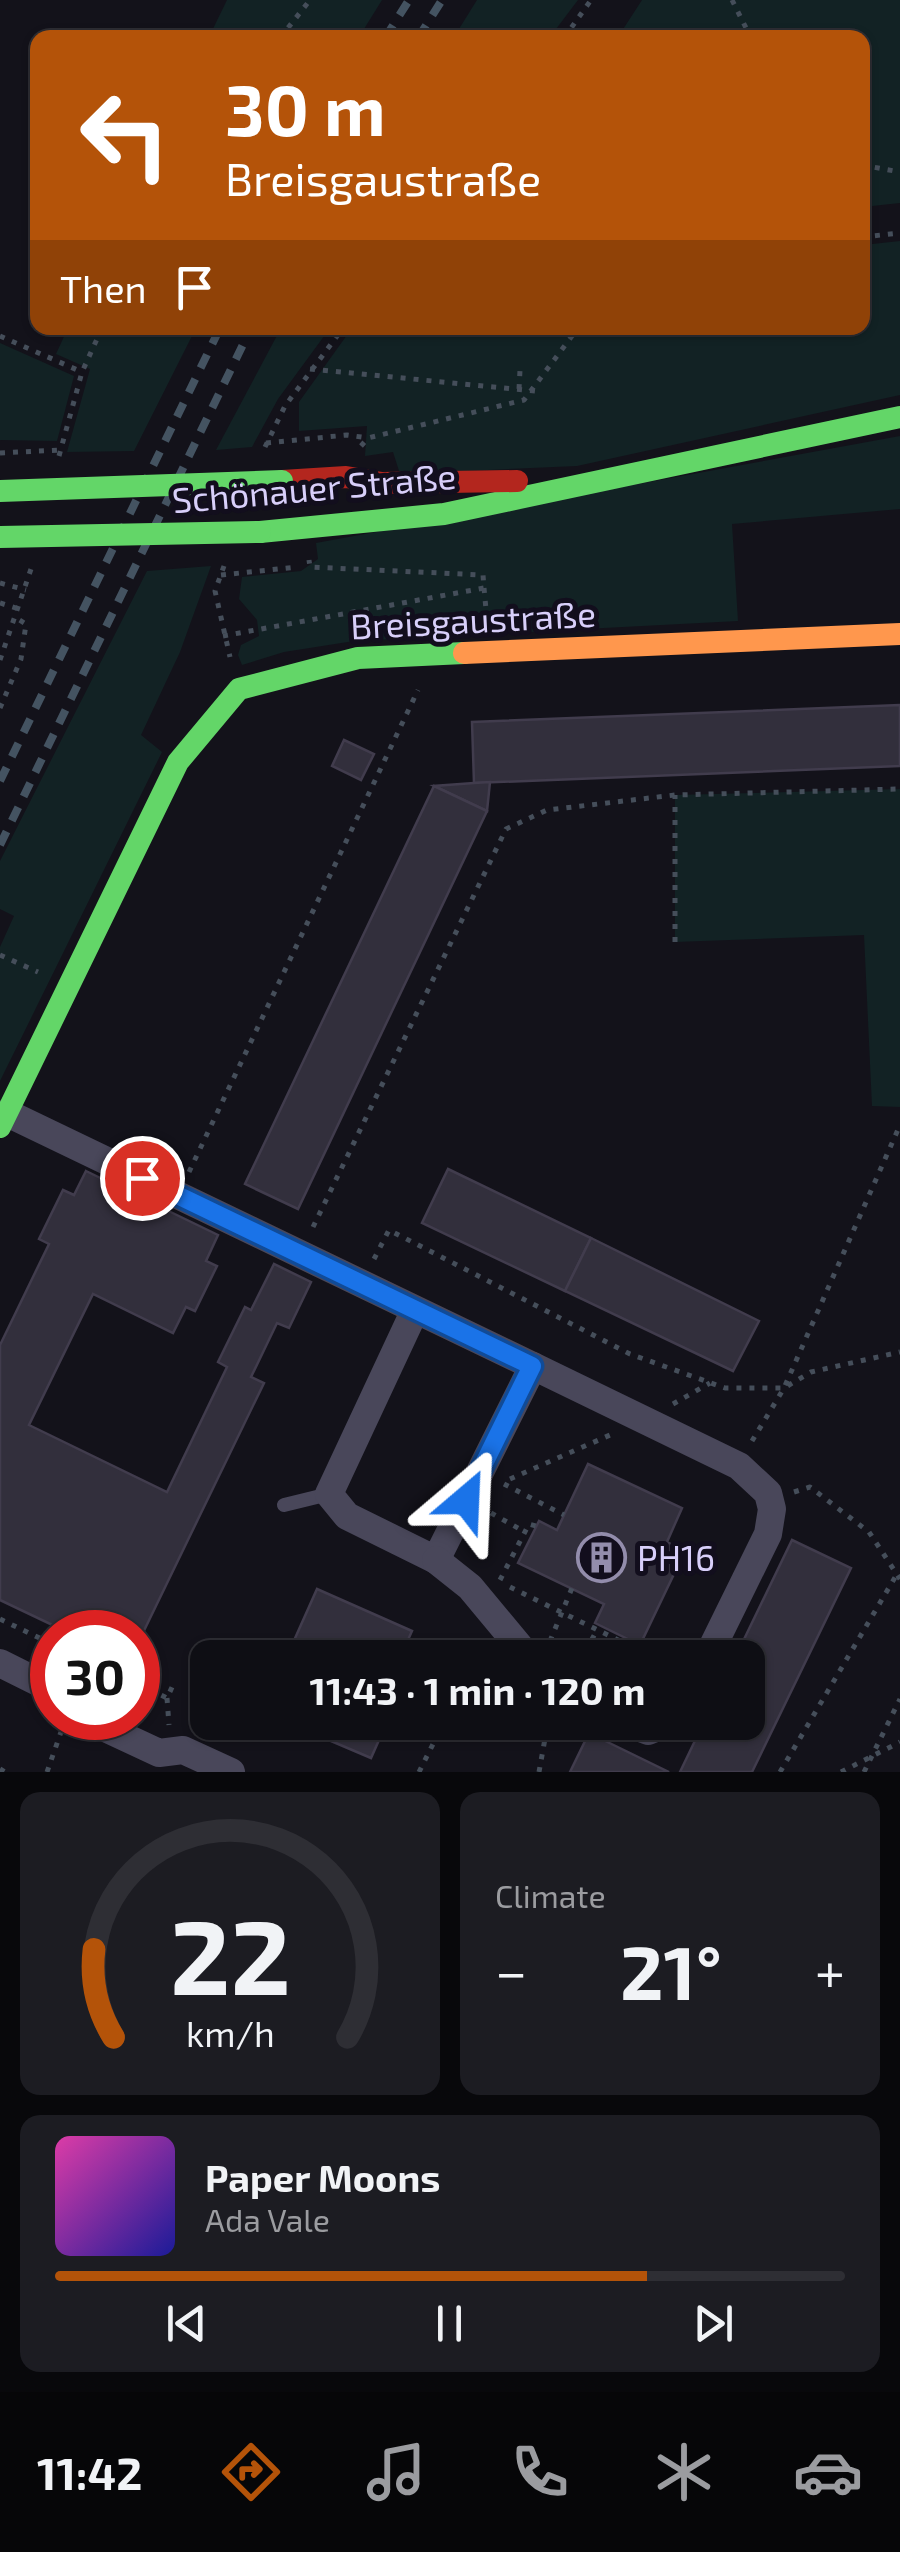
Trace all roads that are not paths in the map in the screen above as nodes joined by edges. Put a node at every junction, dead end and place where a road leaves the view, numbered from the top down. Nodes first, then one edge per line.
1 (900, 417) edge
2 (631, 476) junction
3 (0, 491) edge
4 (0, 536) edge
5 (900, 634) edge
6 (3, 1120) edge
7 (416, 1310) junction
8 (532, 1366) junction
9 (329, 1494) junction
10 (284, 1505) dead end
11 (436, 1560) junction
12 (521, 1640) edge
13 (716, 1640) edge
14 (0, 1663) edge
15 (30, 1678) edge
16 (131, 1740) edge
17 (230, 1772) edge

1 - 2 main road, Schönauer Straße
2 - 3 main road, Schönauer Straße, bridge
2 - 4 main road, Schönauer Straße, bridge
5 - 6 main road, Breisgaustraße
6 - 7 street, Breisgaustraße
7 - 8 street, Breisgaustraße
7 - 9 street
8 - 11 street
8 - 13 street, Breisgaustraße
9 - 10 lane
9 - 11 street
11 - 12 street
14 - 15 street
16 - 17 street

